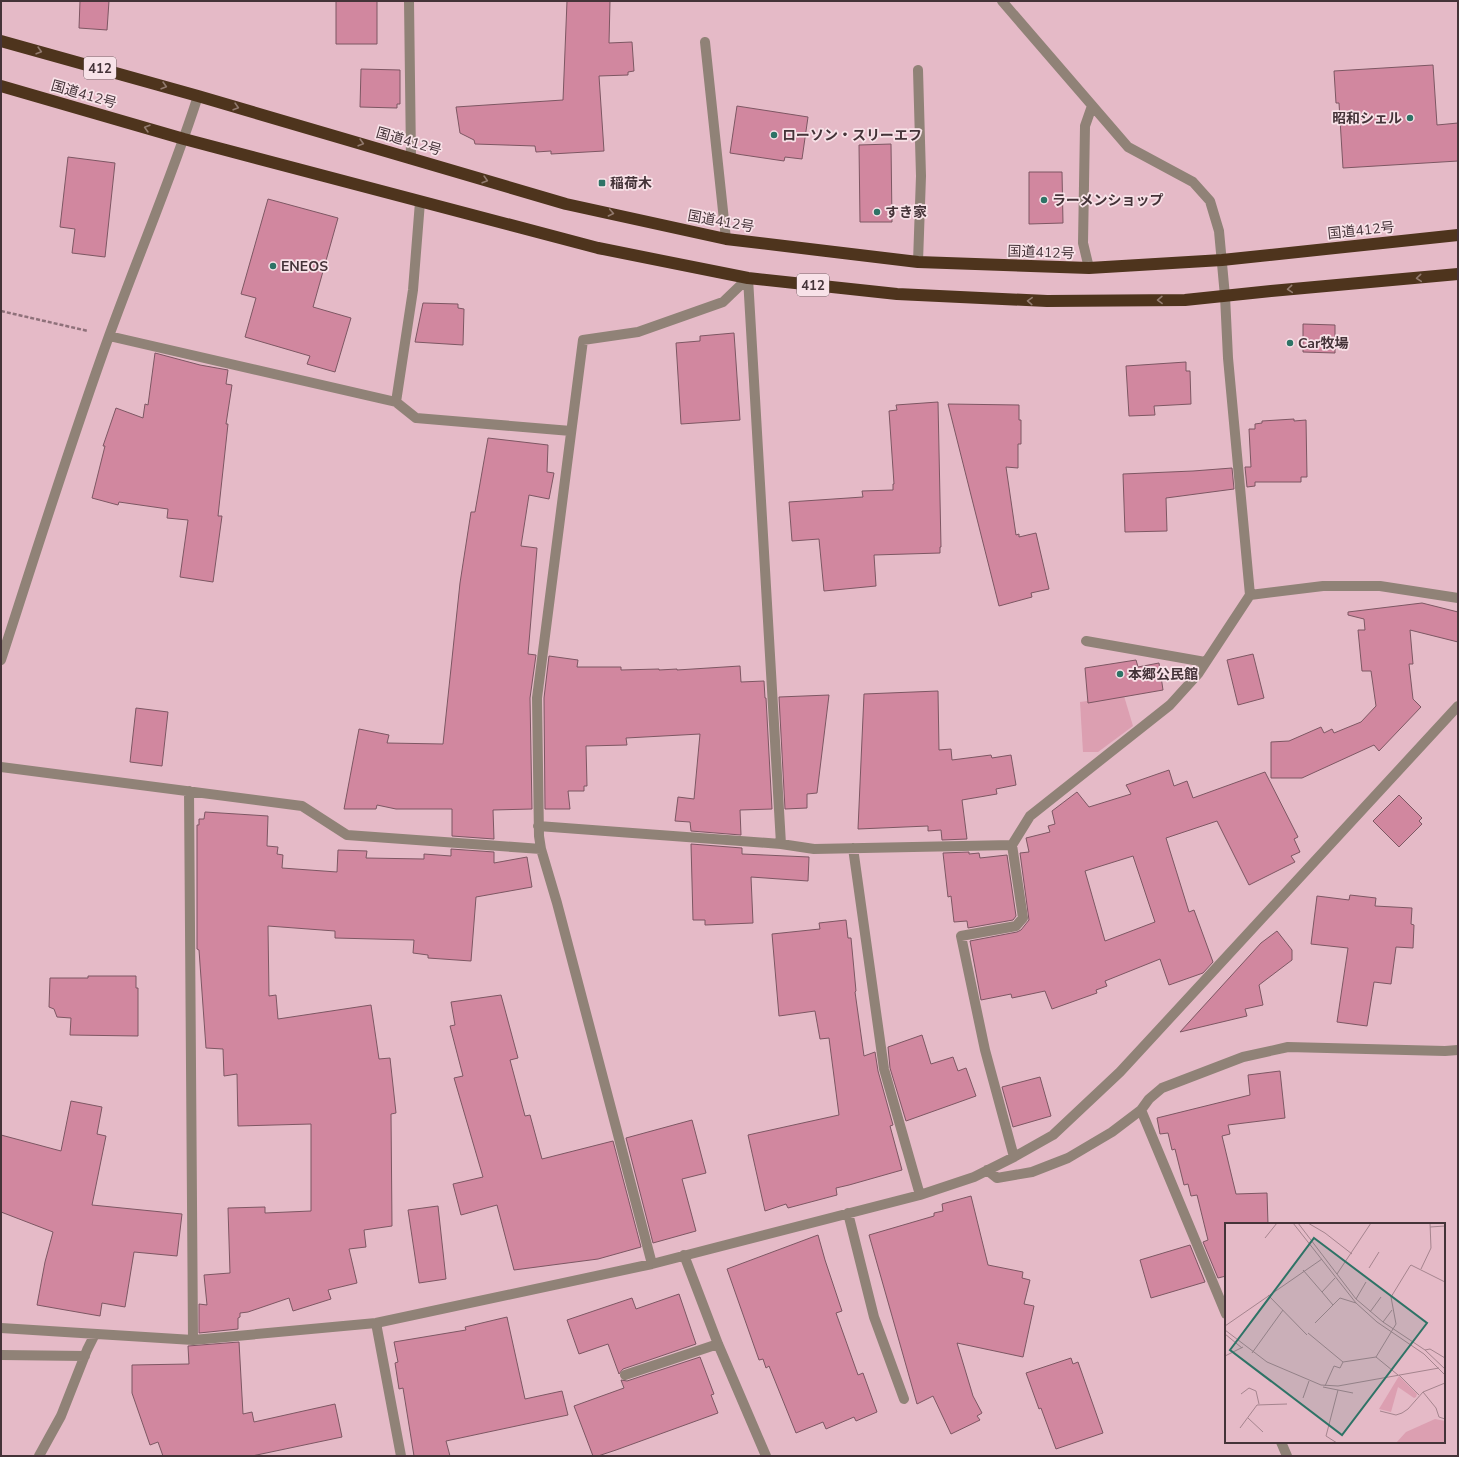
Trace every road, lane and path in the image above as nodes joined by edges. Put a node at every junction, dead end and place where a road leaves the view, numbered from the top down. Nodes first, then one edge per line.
1 (409, 1) edge
2 (1002, 1) edge
3 (1, 41) edge
4 (705, 42) dead end
5 (918, 70) dead end
6 (1, 86) edge
7 (198, 96) junction
8 (1092, 106) junction
9 (184, 139) junction
10 (411, 158) junction
11 (420, 202) junction
12 (1458, 235) edge
13 (726, 239) junction
14 (1222, 260) junction
15 (918, 262) junction
16 (1089, 268) junction
17 (1458, 274) edge
18 (748, 278) junction
19 (1225, 296) junction
20 (1, 311) edge
21 (109, 336) junction
22 (396, 402) junction
23 (571, 431) junction
24 (1250, 595) junction
25 (1458, 598) edge
26 (1086, 641) dead end
27 (1, 660) edge
28 (1205, 662) junction
29 (1458, 706) edge
30 (1, 768) edge
31 (189, 791) junction
32 (538, 826) junction
33 (781, 844) junction
34 (1012, 845) junction
35 (853, 848) junction
36 (541, 849) junction
37 (1458, 1050) edge
38 (1141, 1110) junction
39 (1014, 1157) junction
40 (987, 1170) junction
41 (920, 1195) junction
42 (848, 1213) junction
43 (684, 1255) junction
44 (652, 1264) junction
45 (1225, 1312) edge
46 (376, 1323) junction
47 (1, 1328) edge
48 (96, 1334) junction
49 (192, 1340) junction
50 (718, 1344) junction
51 (1, 1355) edge
52 (85, 1356) junction
53 (625, 1375) dead end
54 (904, 1399) dead end
55 (1281, 1443) edge
56 (39, 1456) edge
57 (401, 1456) edge
58 (766, 1456) edge
59 (1287, 1456) edge

1 - 10 street
2 - 8 street
3 -> 7 highway, 国道412号 / 412
4 - 13 street
5 - 15 street
9 -> 6 highway, 国道412号 / 412
7 - 9 street
7 -> 10 highway, 国道412号 / 412
8 - 14 street
8 - 16 street
9 - 11 highway, 国道412号 / 412
9 - 21 street
10 -> 13 highway, 国道412号 / 412
11 - 18 highway, 国道412号 / 412
11 - 22 street
12 - 14 highway, 国道412号 / 412
13 - 15 highway, 国道412号 / 412
14 - 16 highway, 国道412号 / 412
14 - 19 street
15 - 16 highway, 国道412号 / 412
17 -> 19 highway, 国道412号 / 412
19 -> 18 highway, 国道412号 / 412
18 - 23 street
18 - 33 street
19 - 24 street
20 - 21 path
21 - 22 street
21 - 27 street
22 - 23 street
23 - 32 street
24 - 25 street
24 - 28 street
26 - 28 street
28 - 34 street
29 - 39 street
30 - 31 street
31 - 36 street
31 - 49 street
32 - 33 street
32 - 36 street
33 - 35 street
34 - 35 street
34 - 39 street
35 - 41 street
36 - 44 street
37 - 38 street
38 - 40 street
38 - 45 street
39 - 40 street
40 - 41 street
41 - 42 street
42 - 43 street
42 - 54 street
43 - 44 street
43 - 50 street
44 - 46 street
46 - 49 street
46 - 57 street
47 - 48 street
48 - 49 street
48 - 52 street
50 - 53 street
50 - 58 street
51 - 52 street
52 - 56 street
55 - 59 street

